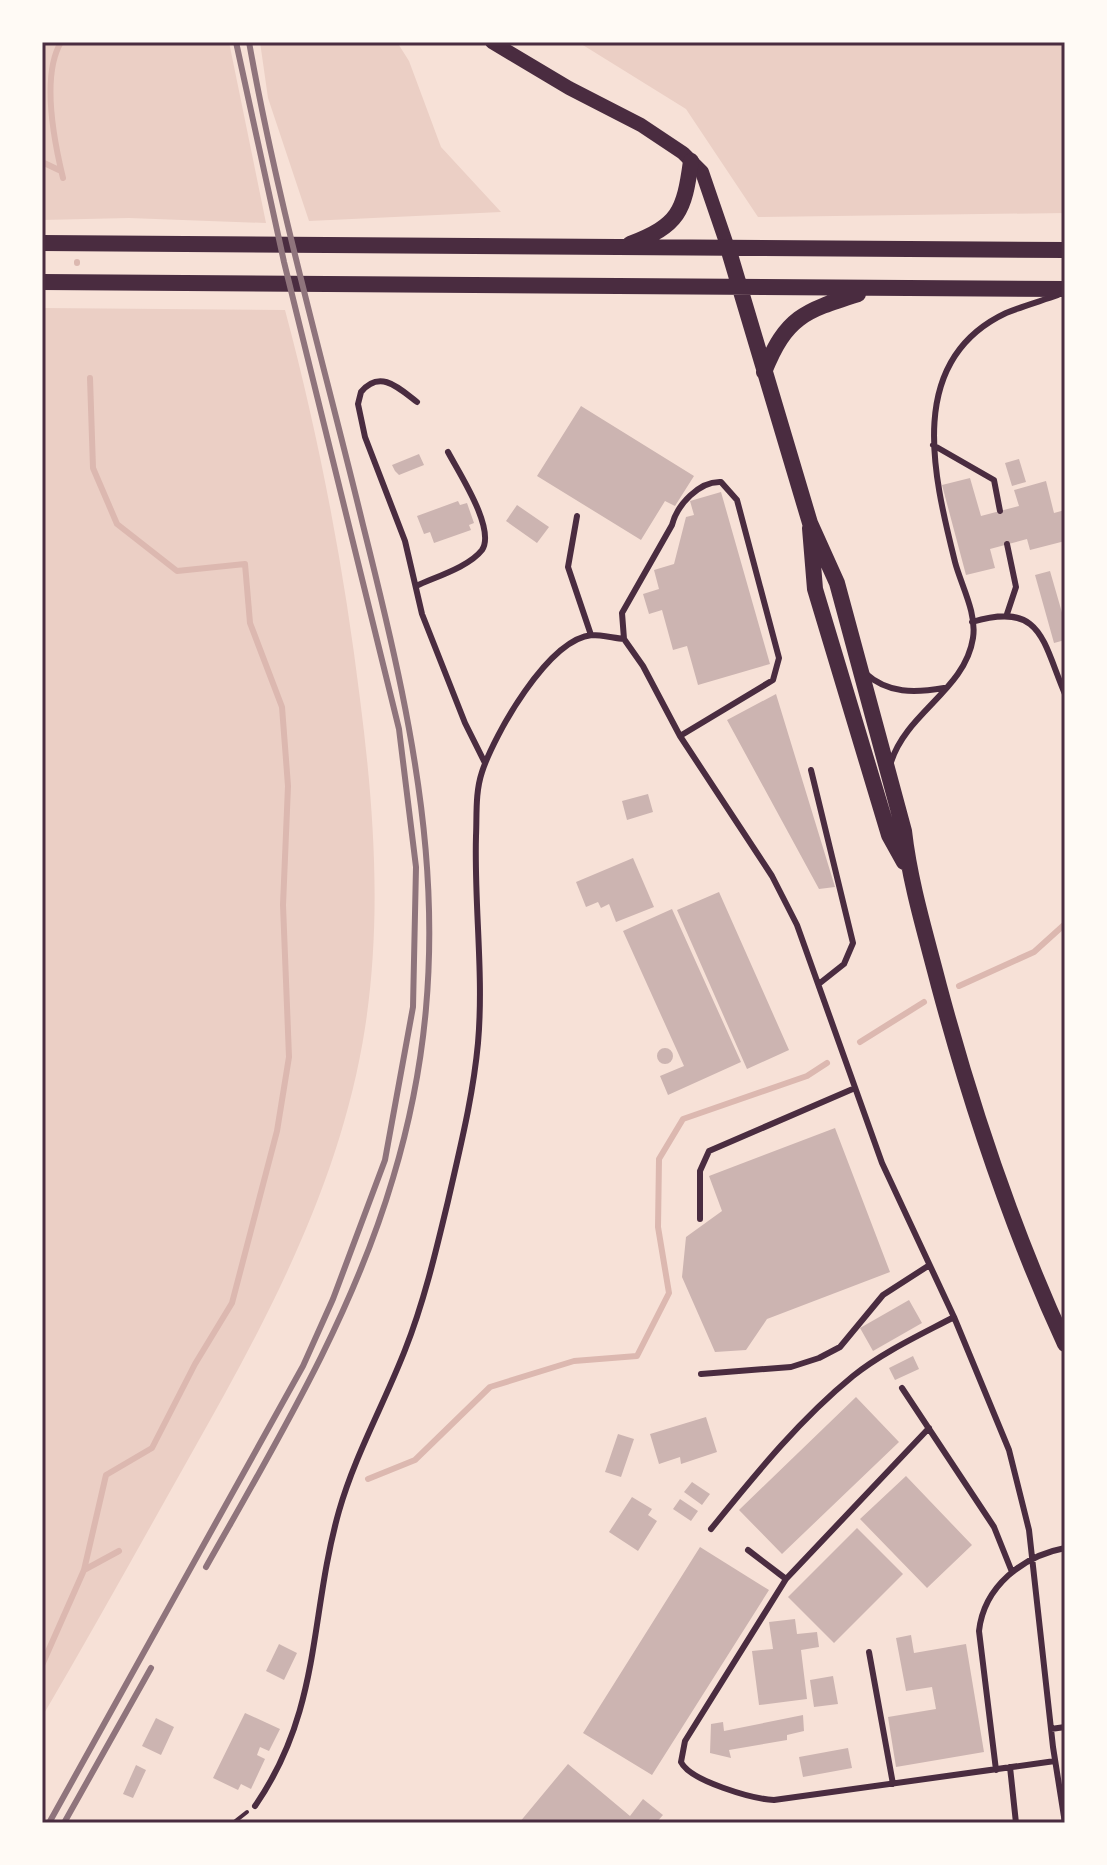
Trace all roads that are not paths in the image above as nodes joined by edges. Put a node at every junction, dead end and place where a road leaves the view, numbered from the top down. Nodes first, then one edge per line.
1 (492, 42) edge
2 (691, 161) junction
3 (42, 243) edge
4 (621, 248) junction
5 (728, 248) junction
6 (1065, 250) edge
7 (42, 282) edge
8 (738, 287) junction
9 (875, 289) junction
10 (1065, 291) edge
11 (764, 372) junction
12 (417, 402) dead end
13 (933, 445) junction
14 (448, 452) dead end
15 (1000, 511) dead end
16 (577, 516) dead end
17 (810, 523) junction
18 (1007, 544) dead end
19 (416, 586) junction
20 (1007, 614) junction
21 (972, 622) junction
22 (591, 635) junction
23 (624, 639) junction
24 (859, 667) junction
25 (944, 688) junction
26 (1065, 694) edge
27 (680, 736) junction
28 (485, 763) junction
29 (811, 770) dead end
30 (888, 770) junction
31 (909, 870) junction
32 (820, 983) junction
33 (855, 1088) junction
34 (700, 1219) dead end
35 (928, 1266) junction
36 (954, 1317) junction
37 (1065, 1344) edge
38 (701, 1374) dead end
39 (902, 1388) dead end
40 (929, 1428) junction
41 (711, 1529) dead end
42 (1065, 1548) edge
43 (748, 1550) dead end
44 (1033, 1556) junction
45 (1012, 1572) junction
46 (786, 1579) junction
47 (869, 1652) dead end
48 (1065, 1727) edge
49 (1051, 1729) junction
50 (1055, 1761) junction
51 (1010, 1767) junction
52 (996, 1770) junction
53 (893, 1784) junction
54 (255, 1806) dead end
55 (1016, 1823) edge
56 (1065, 1823) edge

1 - 2 street
2 - 4 main road
2 - 5 street
3 - 4 main road
4 - 5 main road
5 - 6 main road
5 - 8 main road
7 - 8 main road
8 - 9 main road
8 - 11 main road
9 - 10 main road
9 - 11 main road
10 - 13 lane
11 - 17 main road
12 - 19 lane
13 - 15 lane
13 - 21 lane
14 - 19 lane
16 - 22 lane
17 - 24 main road
17 - 31 main road
18 - 20 lane
19 - 28 lane
20 - 21 lane
20 - 26 lane
21 - 25 lane
22 - 23 lane
22 - 28 lane
23 - 27 lane
23 - 27 lane
24 - 25 lane
24 - 30 main road
25 - 30 lane
27 - 32 lane
28 - 54 lane
29 - 32 lane
30 - 31 main road
31 - 37 main road
32 - 33 lane
33 - 34 lane
33 - 35 lane
35 - 36 lane
35 - 38 lane
36 - 41 lane
36 - 44 lane
39 - 40 lane
40 - 45 lane
40 - 46 lane
42 - 44 lane
43 - 46 lane
44 - 45 lane
44 - 49 lane
45 - 52 lane
46 - 53 lane
47 - 53 lane
48 - 49 lane
49 - 50 lane
50 - 51 lane
50 - 56 lane
51 - 52 lane
51 - 55 lane
52 - 53 lane

